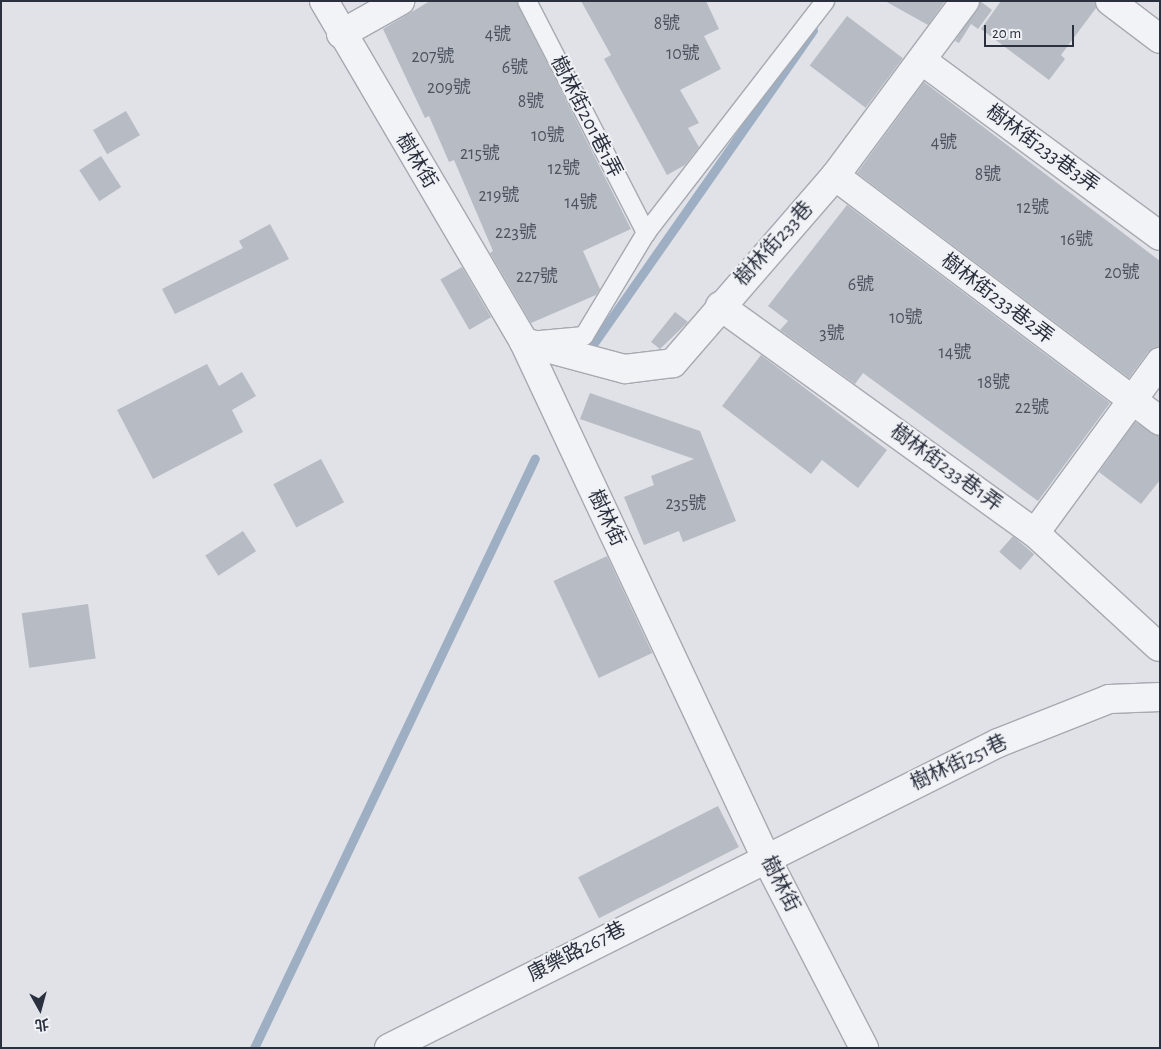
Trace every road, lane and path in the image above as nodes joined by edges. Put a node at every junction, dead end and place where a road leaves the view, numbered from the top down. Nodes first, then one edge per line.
1 (324, 1) edge
2 (400, 1) edge
3 (527, 1) edge
4 (825, 1) edge
5 (965, 1) edge
6 (1110, 1) edge
7 (341, 34) junction
8 (1160, 39) edge
9 (924, 62) junction
10 (835, 176) junction
11 (646, 233) junction
12 (1160, 236) edge
13 (720, 306) junction
14 (524, 342) junction
15 (1160, 362) edge
16 (1132, 401) junction
17 (1160, 421) edge
18 (1035, 533) junction
19 (1159, 647) edge
20 (1160, 697) edge
21 (765, 856) junction
22 (389, 1048) edge
23 (864, 1048) edge

1 - 7 street, 樹林街
2 - 7 street
3 - 11 lane, 樹林街201巷1弄
4 - 11 lane
5 - 9 street, 樹林街233巷
6 - 8 street
7 - 14 street, 樹林街
9 - 10 street, 樹林街233巷
9 - 12 street, 樹林街233巷3弄
10 - 13 street, 樹林街233巷
10 - 16 street, 樹林街233巷2弄
11 - 14 lane
13 - 14 street, 樹林街233巷
13 - 18 street, 樹林街233巷1弄
14 - 21 street, 樹林街
15 - 16 street
16 - 17 street, 樹林街233巷2弄
16 - 18 street
18 - 19 street, 樹林街233巷1弄
20 - 21 street, 樹林街251巷
21 - 22 street, 康樂路267巷
21 - 23 street, 樹林街

